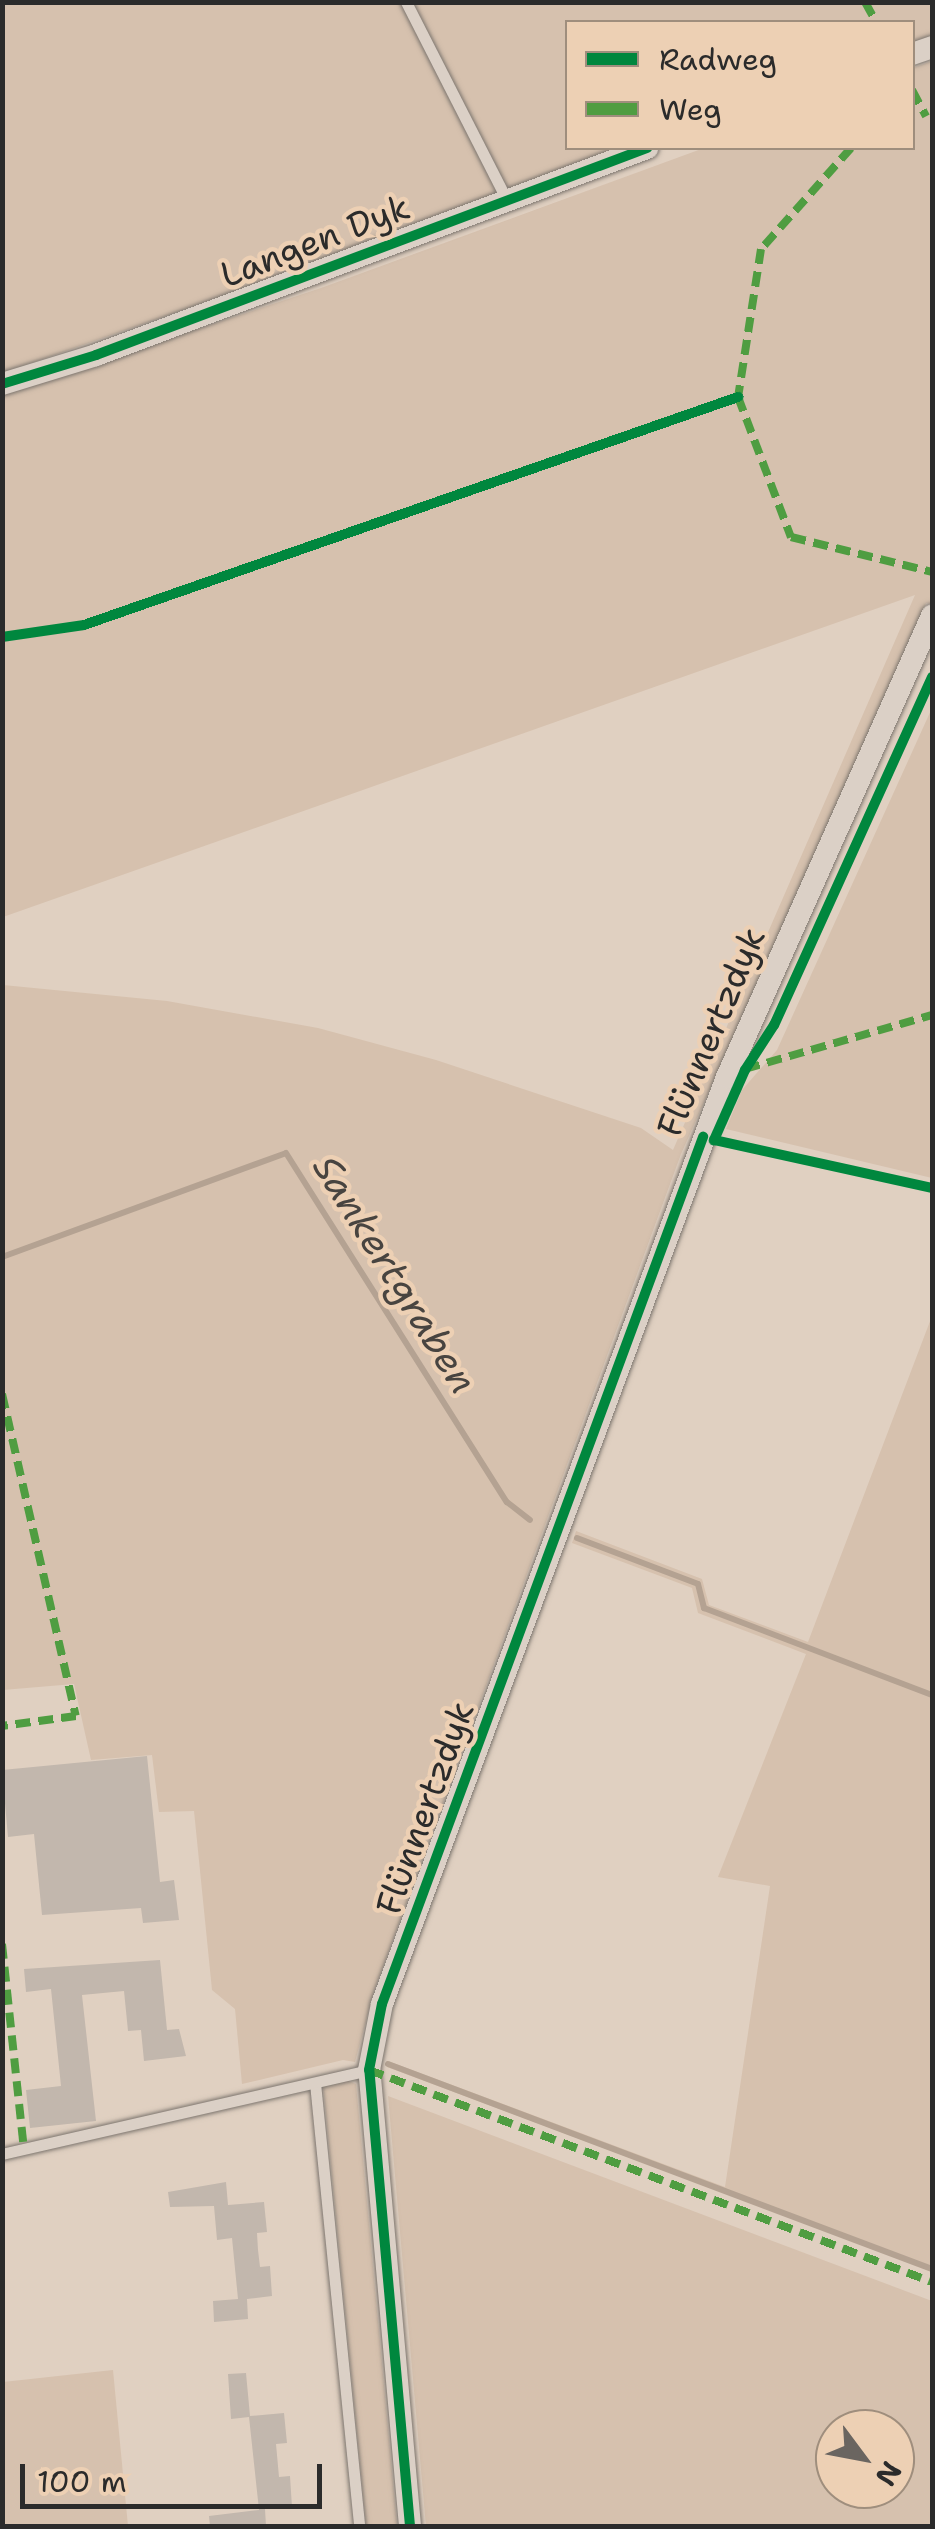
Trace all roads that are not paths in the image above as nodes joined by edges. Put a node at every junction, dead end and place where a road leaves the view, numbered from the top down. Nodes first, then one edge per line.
1 (406, 2) edge
2 (641, 150) edge
3 (506, 198) junction
4 (2, 384) edge
5 (932, 616) edge
6 (368, 2070) junction
7 (315, 2082) junction
8 (2, 2154) edge
9 (359, 2526) edge
10 (410, 2526) edge

1 - 3 lane
2 - 3 street, Langen Dyk
3 - 4 street, Langen Dyk
5 - 6 street, Flünnertzdyk
6 - 7 lane
6 - 10 street, Flünnertzdyk
7 - 8 lane
7 - 9 lane

